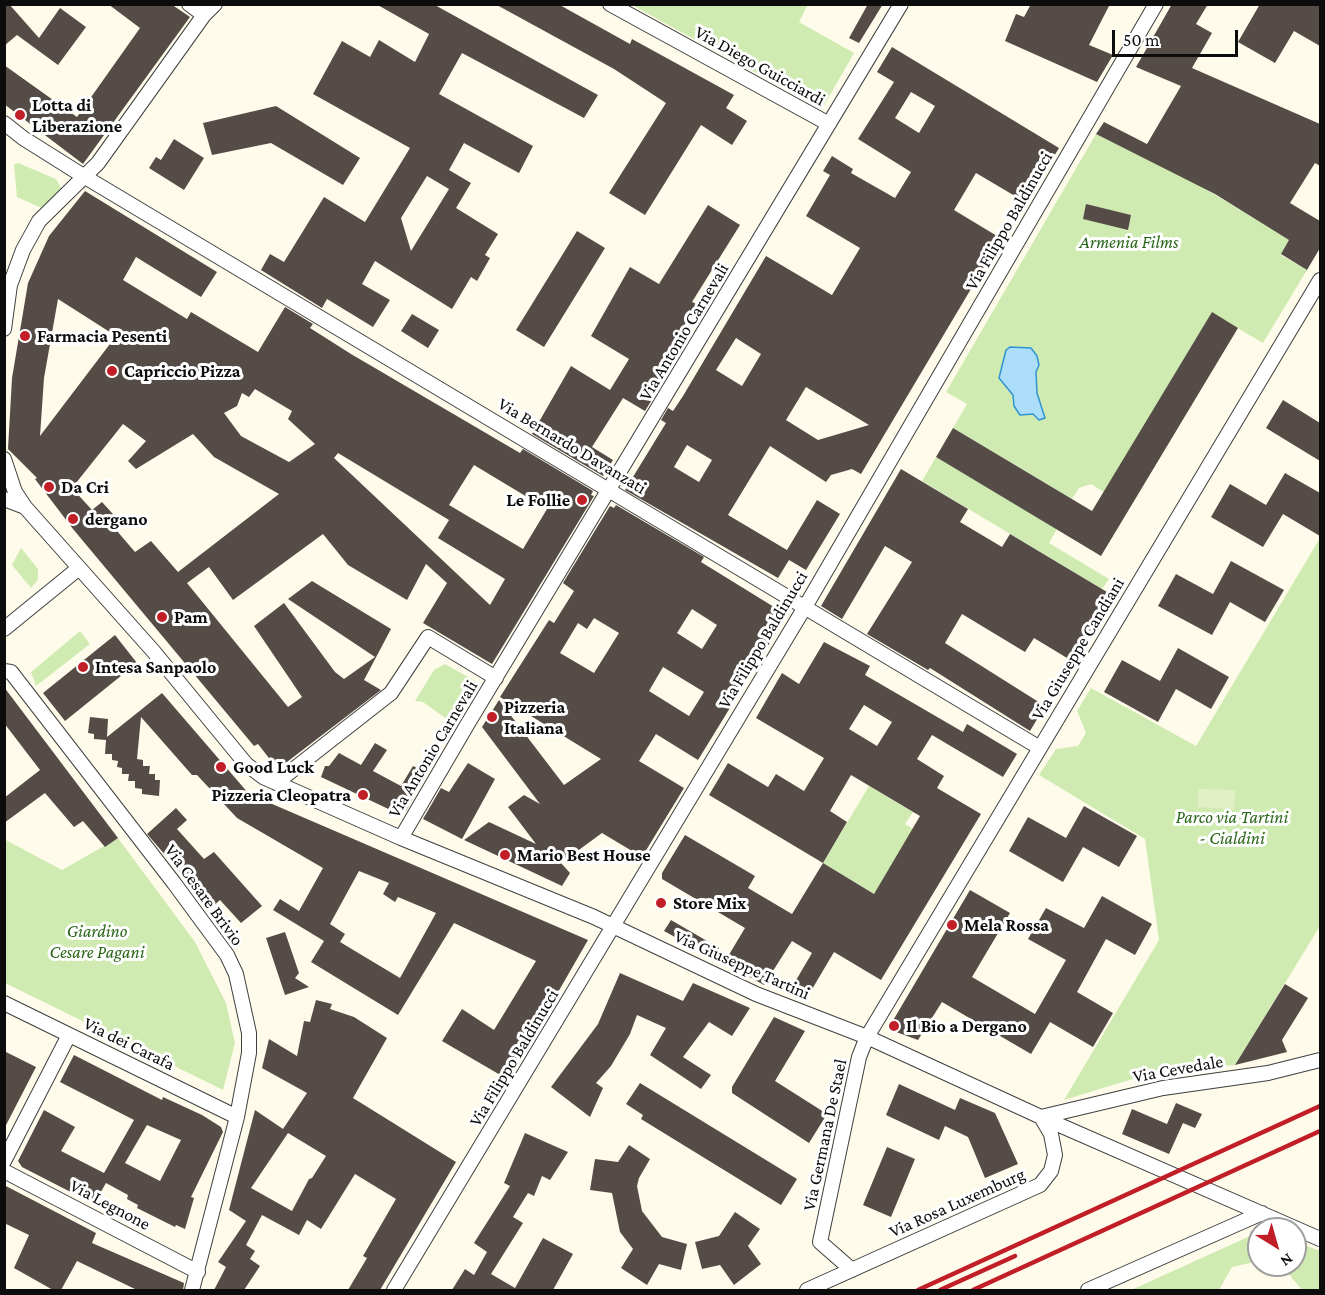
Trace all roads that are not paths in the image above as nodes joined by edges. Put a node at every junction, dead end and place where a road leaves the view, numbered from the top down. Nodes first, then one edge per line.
1 (189, 4) edge
2 (215, 4) edge
3 (610, 4) edge
4 (902, 4) edge
5 (1155, 4) edge
6 (204, 15) junction
7 (4, 123) edge
8 (829, 124) junction
9 (85, 177) junction
10 (1320, 280) edge
11 (4, 329) edge
12 (4, 459) edge
13 (7, 484) edge
14 (610, 489) junction
15 (4, 499) edge
16 (25, 507) junction
17 (79, 568) junction
18 (805, 607) junction
19 (4, 629) edge
20 (4, 670) edge
21 (496, 678) junction
22 (1040, 748) junction
23 (276, 783) junction
24 (401, 838) junction
25 (612, 926) junction
26 (4, 1003) edge
27 (69, 1035) junction
28 (867, 1037) junction
29 (1320, 1060) edge
30 (1041, 1117) junction
31 (237, 1118) junction
32 (4, 1161) edge
33 (4, 1171) edge
34 (1262, 1213) junction
35 (1320, 1239) edge
36 (852, 1270) junction
37 (198, 1272) junction
38 (192, 1290) edge
39 (394, 1290) edge
40 (807, 1290) edge
41 (1088, 1290) edge

1 - 6 street
2 - 6 street
3 - 8 street, Via Diego Guicciardi
4 - 8 street, Via Antonio Carnevali
5 - 18 street, Via Filippo Baldinucci
6 - 9 street
7 - 9 street, Via Bernardo Davanzati
8 - 14 street, Via Antonio Carnevali
9 - 11 street
9 - 14 street, Via Bernardo Davanzati
10 - 22 street, Via Giuseppe Candiani
12 - 13 street
13 - 16 street
14 - 18 street, Via Bernardo Davanzati
14 - 21 street, Via Antonio Carnevali
15 - 16 street
16 - 17 street, Via Giuseppe Tartini
17 - 19 street
17 - 23 street, Via Giuseppe Tartini
18 - 22 street, Via Bernardo Davanzati
18 - 25 street, Via Filippo Baldinucci
20 - 31 street, Via Cesare Brivio
21 - 23 street, Via Antonio Carnevali
21 - 24 street, Via Antonio Carnevali
22 - 28 street, Via Giuseppe Candiani
23 - 24 street, Via Giuseppe Tartini
24 - 25 street, Via Giuseppe Tartini
25 - 28 street, Via Giuseppe Tartini
25 - 39 street, Via Filippo Baldinucci
26 - 27 street, Via dei Carafa
27 - 31 street, Via dei Carafa
27 - 32 street
28 - 30 street, Via Giuseppe Tartini
28 - 36 street, Via Germana De Stael
29 - 30 street, Via Cevedale
30 - 34 street, Via Giuseppe Tartini
30 - 36 street, Via Rosa Luxemburg
31 - 37 street, Via Cesare Brivio
33 - 37 street, Via Legnone
34 - 35 street, Via Giuseppe Tartini
34 - 41 street
36 - 40 street, Via Rosa Luxemburg
37 - 38 street, Via Cesare Brivio

